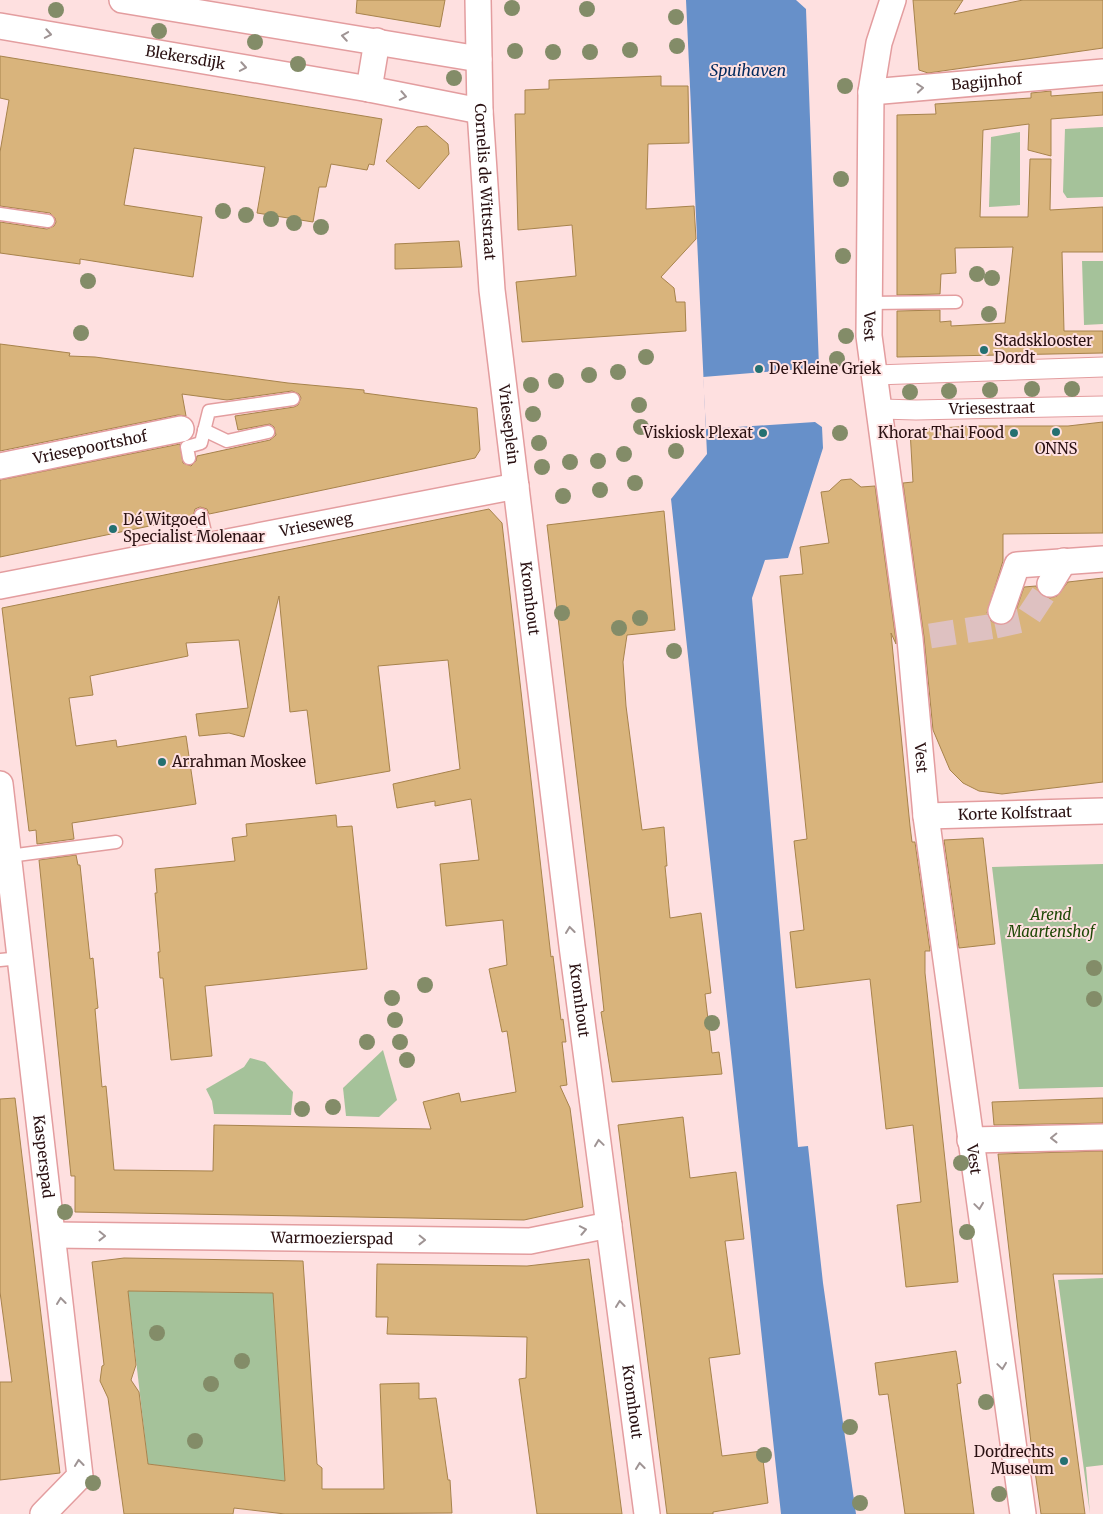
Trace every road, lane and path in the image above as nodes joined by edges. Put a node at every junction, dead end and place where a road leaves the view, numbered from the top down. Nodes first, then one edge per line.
1 (122, 0) edge
2 (478, 0) edge
3 (893, 0) edge
4 (0, 26) edge
5 (377, 41) junction
6 (479, 59) junction
7 (1094, 80) edge
8 (369, 89) junction
9 (871, 92) junction
10 (480, 111) junction
11 (0, 214) edge
12 (48, 220) dead end
13 (956, 302) dead end
14 (869, 303) junction
15 (501, 364) joint
16 (1103, 367) edge
17 (876, 376) junction
18 (293, 399) dead end
19 (1103, 406) edge
20 (881, 409) junction
21 (193, 430) junction
22 (268, 432) dead end
23 (189, 458) dead end
24 (0, 466) edge
25 (516, 486) junction
26 (201, 515) dead end
27 (208, 546) junction
28 (1103, 559) edge
29 (1064, 562) junction
30 (1050, 584) tunnel mouth
31 (0, 586) edge
32 (1001, 611) tunnel mouth
33 (0, 784) edge
34 (1103, 811) edge
35 (926, 816) junction
36 (116, 842) dead end
37 (9, 856) junction
38 (10, 959) edge
39 (1103, 1137) edge
40 (970, 1140) junction
41 (610, 1225) junction
42 (53, 1235) junction
43 (43, 1514) edge
44 (647, 1514) edge
45 (1023, 1514) edge

5 -> 1 street
2 - 6 street, Cornelis de Wittstraat
3 - 9 street, Vest
4 -> 8 street, Blekersdijk
5 - 6 street
5 - 8 street
6 - 10 street, Cornelis de Wittstraat
9 -> 7 street, Bagijnhof
8 -> 10 street, Blekersdijk
9 - 14 street, Vest
10 - 15 street, Cornelis de Wittstraat
11 - 12 lane
13 - 14 lane
14 - 17 street, Vest
15 - 25 street, Vrieseplein
16 - 17 street
17 - 20 street, Vest
18 - 21 lane
19 - 20 street, Vriesestraat
20 - 35 street, Vest
21 - 22 lane
21 - 23 lane
21 - 24 street, Vriesepoortshof
25 - 27 street, Vrieseweg
41 -> 25 street, Kromhout
26 - 27 lane
27 - 31 street, Vrieseweg
28 - 29 street
29 - 30 street
29 - 32 street
33 - 37 street, Kasperspad
34 - 35 street, Korte Kolfstraat
35 - 40 street, Vest
36 - 37 lane
37 - 38 street, Kasperspad
38 - 42 street, Kasperspad
39 -> 40 street
40 -> 45 street, Vest
42 -> 41 street, Warmoezierspad
44 -> 41 street, Kromhout
43 -> 42 street, Kasperspad

